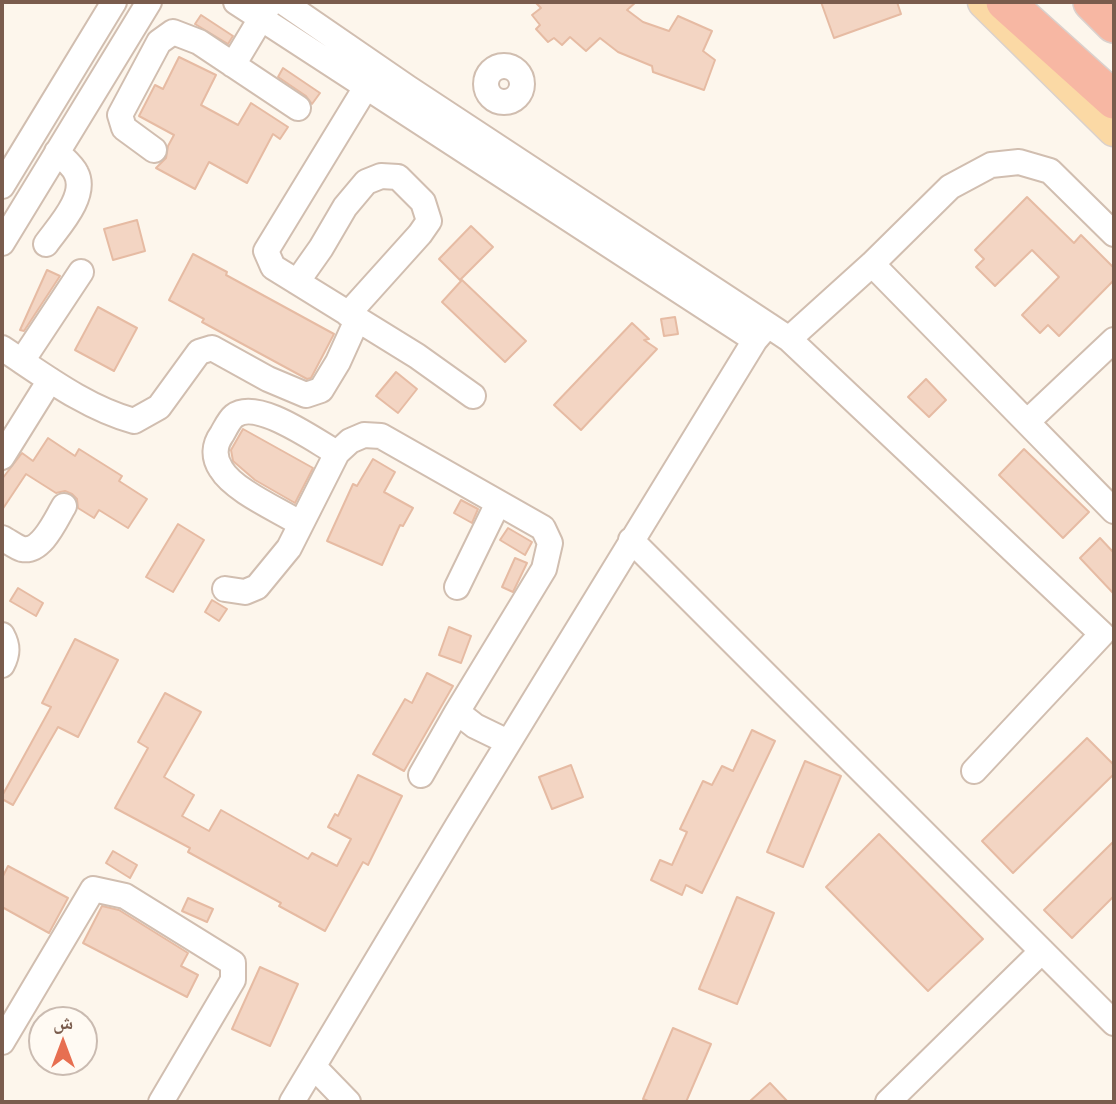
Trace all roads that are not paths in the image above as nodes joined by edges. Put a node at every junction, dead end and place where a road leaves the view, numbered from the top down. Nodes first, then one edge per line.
1 (114, 2) edge
2 (149, 2) edge
3 (236, 2) edge
4 (283, 2) edge
5 (984, 2) edge
6 (1005, 2) edge
7 (1042, 2) edge
8 (1093, 2) edge
9 (266, 10) edge
10 (1114, 24) edge
11 (233, 65) junction
12 (1114, 72) edge
13 (372, 77) junction
14 (494, 94) dead end
15 (1114, 100) edge
16 (298, 108) dead end
17 (1114, 130) edge
18 (461, 136) junction
19 (154, 150) dead end
20 (57, 152) junction
21 (2, 186) edge
22 (1114, 234) edge
23 (2, 243) edge
24 (46, 244) dead end
25 (872, 264) junction
26 (81, 272) dead end
27 (297, 282) junction
28 (353, 317) junction
29 (761, 332) junction
30 (789, 339) junction
31 (1114, 340) edge
32 (12, 355) edge
33 (50, 380) junction
34 (473, 396) dead end
35 (1027, 422) junction
36 (337, 453) junction
37 (2, 457) edge
38 (498, 503) junction
39 (64, 506) dead end
40 (1114, 511) edge
41 (301, 524) junction
42 (2, 538) edge
43 (631, 540) junction
44 (457, 587) dead end
45 (225, 589) dead end
46 (2, 635) edge
47 (2, 665) edge
48 (457, 712) junction
49 (508, 742) junction
50 (974, 771) dead end
51 (421, 775) dead end
52 (1042, 951) junction
53 (1114, 1023) edge
54 (2, 1042) edge
55 (314, 1067) junction
56 (161, 1102) edge
57 (292, 1102) edge
58 (348, 1102) edge
59 (888, 1102) edge

1 - 21 street
2 - 20 street
3 - 9 street
4 - 13 street
5 - 17 main road
6 - 15 highway
7 - 12 highway
8 - 10 highway
9 - 11 street
9 - 13 street
11 - 16 street
11 - 19 street
13 - 18 street
13 - 27 street
14 - 18 street
18 - 29 street
20 - 23 street
20 - 24 street
22 - 25 street
25 - 30 street
25 - 35 street
26 - 32 street
27 - 28 street
27 - 28 street
28 - 33 street
28 - 34 street
29 - 30 street
29 - 43 street
30 - 50 street
31 - 35 street
32 - 33 street
33 - 37 street
35 - 40 street
36 - 38 street
36 - 41 street
36 - 41 street
38 - 44 street
38 - 48 street
39 - 42 street
41 - 45 street
43 - 49 street
43 - 52 street
46 - 47 street
48 - 49 street
48 - 51 street
49 - 55 street
52 - 53 street
52 - 59 street
54 - 56 street
55 - 57 street
55 - 58 street

